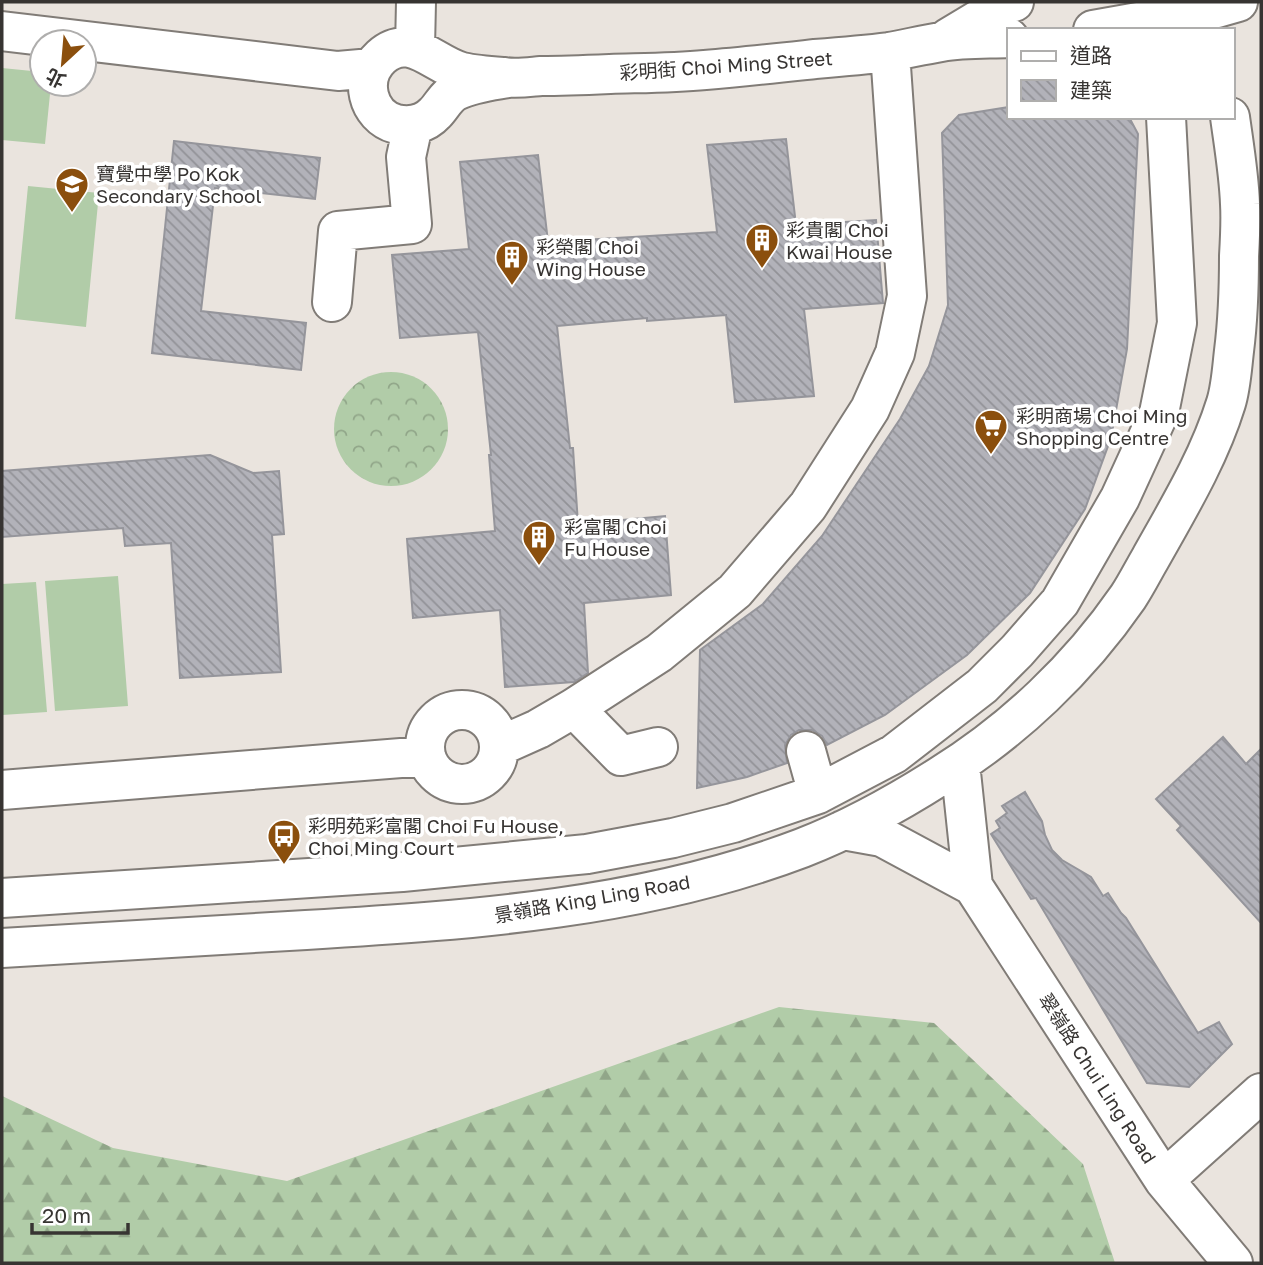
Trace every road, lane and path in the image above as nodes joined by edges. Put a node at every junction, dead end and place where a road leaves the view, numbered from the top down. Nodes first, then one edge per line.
1 (416, 2) edge
2 (1014, 2) edge
3 (1223, 10) edge
4 (1160, 17) edge
5 (1103, 28) edge
6 (2, 31) edge
7 (1007, 38) edge
8 (943, 41) junction
9 (415, 48) junction
10 (890, 52) junction
11 (372, 68) junction
12 (508, 78) junction
13 (1166, 119) edge
14 (1230, 119) edge
15 (413, 125) junction
16 (332, 302) dead end
17 (574, 708) junction
18 (500, 746) junction
19 (658, 747) dead end
20 (806, 751) dead end
21 (426, 756) junction
22 (960, 764) junction
23 (2, 790) edge
24 (818, 794) junction
25 (843, 830) junction
26 (973, 886) junction
27 (2, 898) edge
28 (2, 948) edge
29 (1261, 1093) edge
30 (1164, 1180) junction
31 (1233, 1263) edge

1 - 9 street
2 - 8 street, 彩明街 Choi Ming Street
3 - 4 street
4 - 5 street
6 - 11 street
7 - 8 street, 彩明街 Choi Ming Street
8 - 10 street, 彩明街 Choi Ming Street
9 - 11 street
9 - 12 street, 彩明街 Choi Ming Street
10 - 12 street, 彩明街 Choi Ming Street
10 - 17 street
11 - 15 street
12 - 15 street, 彩明街 Choi Ming Street
13 - 24 street
14 - 22 street, 景嶺路 King Ling Road
15 - 16 street
17 - 18 street
17 - 19 street
18 - 21 street
18 - 21 street
20 - 24 street
21 - 23 street
22 - 25 street, 景嶺路 King Ling Road
22 - 26 street, 翠嶺路 Chui Ling Road
24 - 27 street
25 - 26 street, 翠嶺路 Chui Ling Road
25 - 28 street, 景嶺路 King Ling Road
26 - 30 street, 翠嶺路 Chui Ling Road
29 - 30 street
30 - 31 street, 翠嶺路 Chui Ling Road

